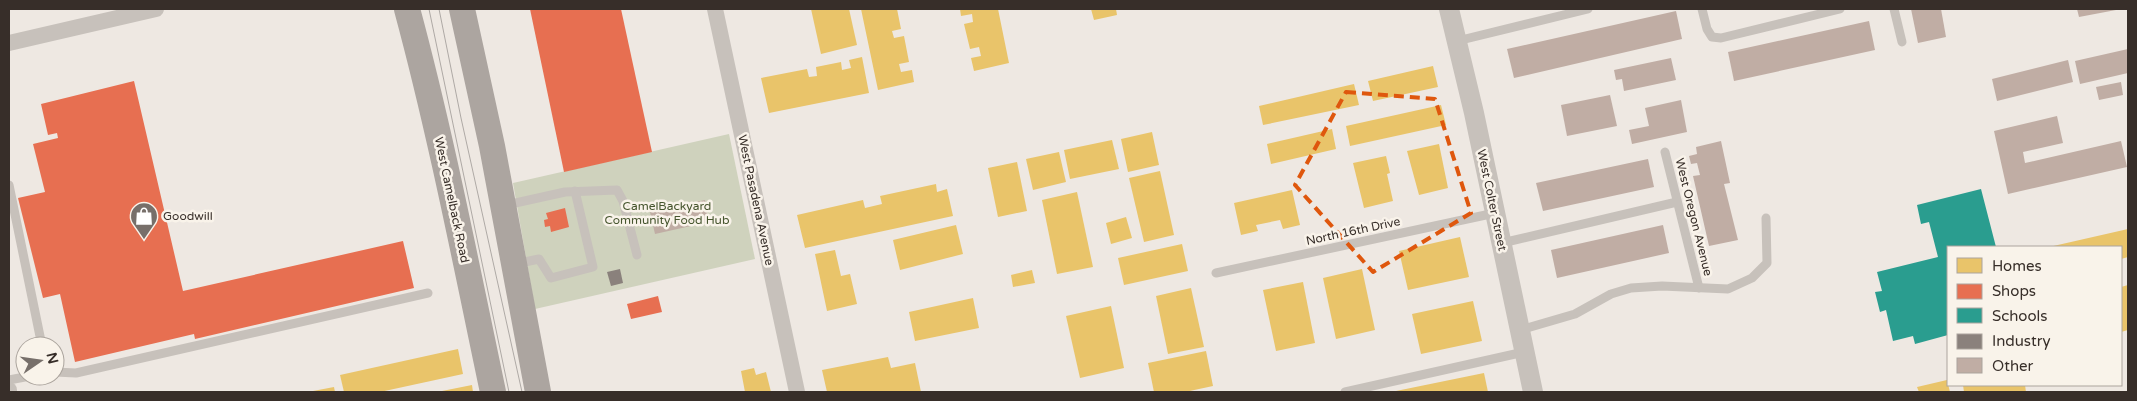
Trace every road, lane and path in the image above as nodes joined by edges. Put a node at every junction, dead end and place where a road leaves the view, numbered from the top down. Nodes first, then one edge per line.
1 (156, 9) edge
2 (407, 9) edge
3 (462, 9) edge
4 (714, 9) edge
5 (1449, 9) edge
6 (1588, 9) edge
7 (1702, 9) edge
8 (1840, 9) edge
9 (1894, 9) edge
10 (1457, 41) junction
11 (1902, 42) dead end
12 (9, 43) edge
13 (1665, 152) dead end
14 (9, 186) edge
15 (575, 191) junction
16 (1677, 202) junction
17 (503, 205) junction
18 (1495, 213) junction
19 (1766, 218) dead end
20 (1502, 243) junction
21 (637, 256) dead end
22 (514, 264) junction
23 (1216, 273) dead end
24 (1699, 288) junction
25 (428, 293) dead end
26 (1520, 330) junction
27 (40, 336) edge
28 (1525, 352) junction
29 (65, 372) edge
30 (493, 392) edge
31 (538, 392) edge
32 (797, 392) edge
33 (1344, 392) edge
34 (1533, 392) edge

1 - 12 street
2 - 30 main road, West Camelback Road
3 - 17 main road
4 - 32 street, West Pasadena Avenue
5 - 10 street, West Colter Street
6 - 10 lane
7 - 8 lane
9 - 11 lane
10 - 18 street, West Colter Street
13 - 16 lane, West Oregon Avenue
14 - 27 lane
15 - 17 lane
15 - 21 lane
15 - 22 lane
16 - 20 lane
16 - 24 lane, West Oregon Avenue
17 - 22 main road
18 - 20 street, West Colter Street
18 - 23 lane, North 16th Drive
19 - 24 lane
20 - 26 street, West Colter Street
22 - 31 main road
24 - 26 lane
25 - 29 lane
26 - 28 street, West Colter Street
28 - 33 lane
28 - 34 street, West Colter Street

